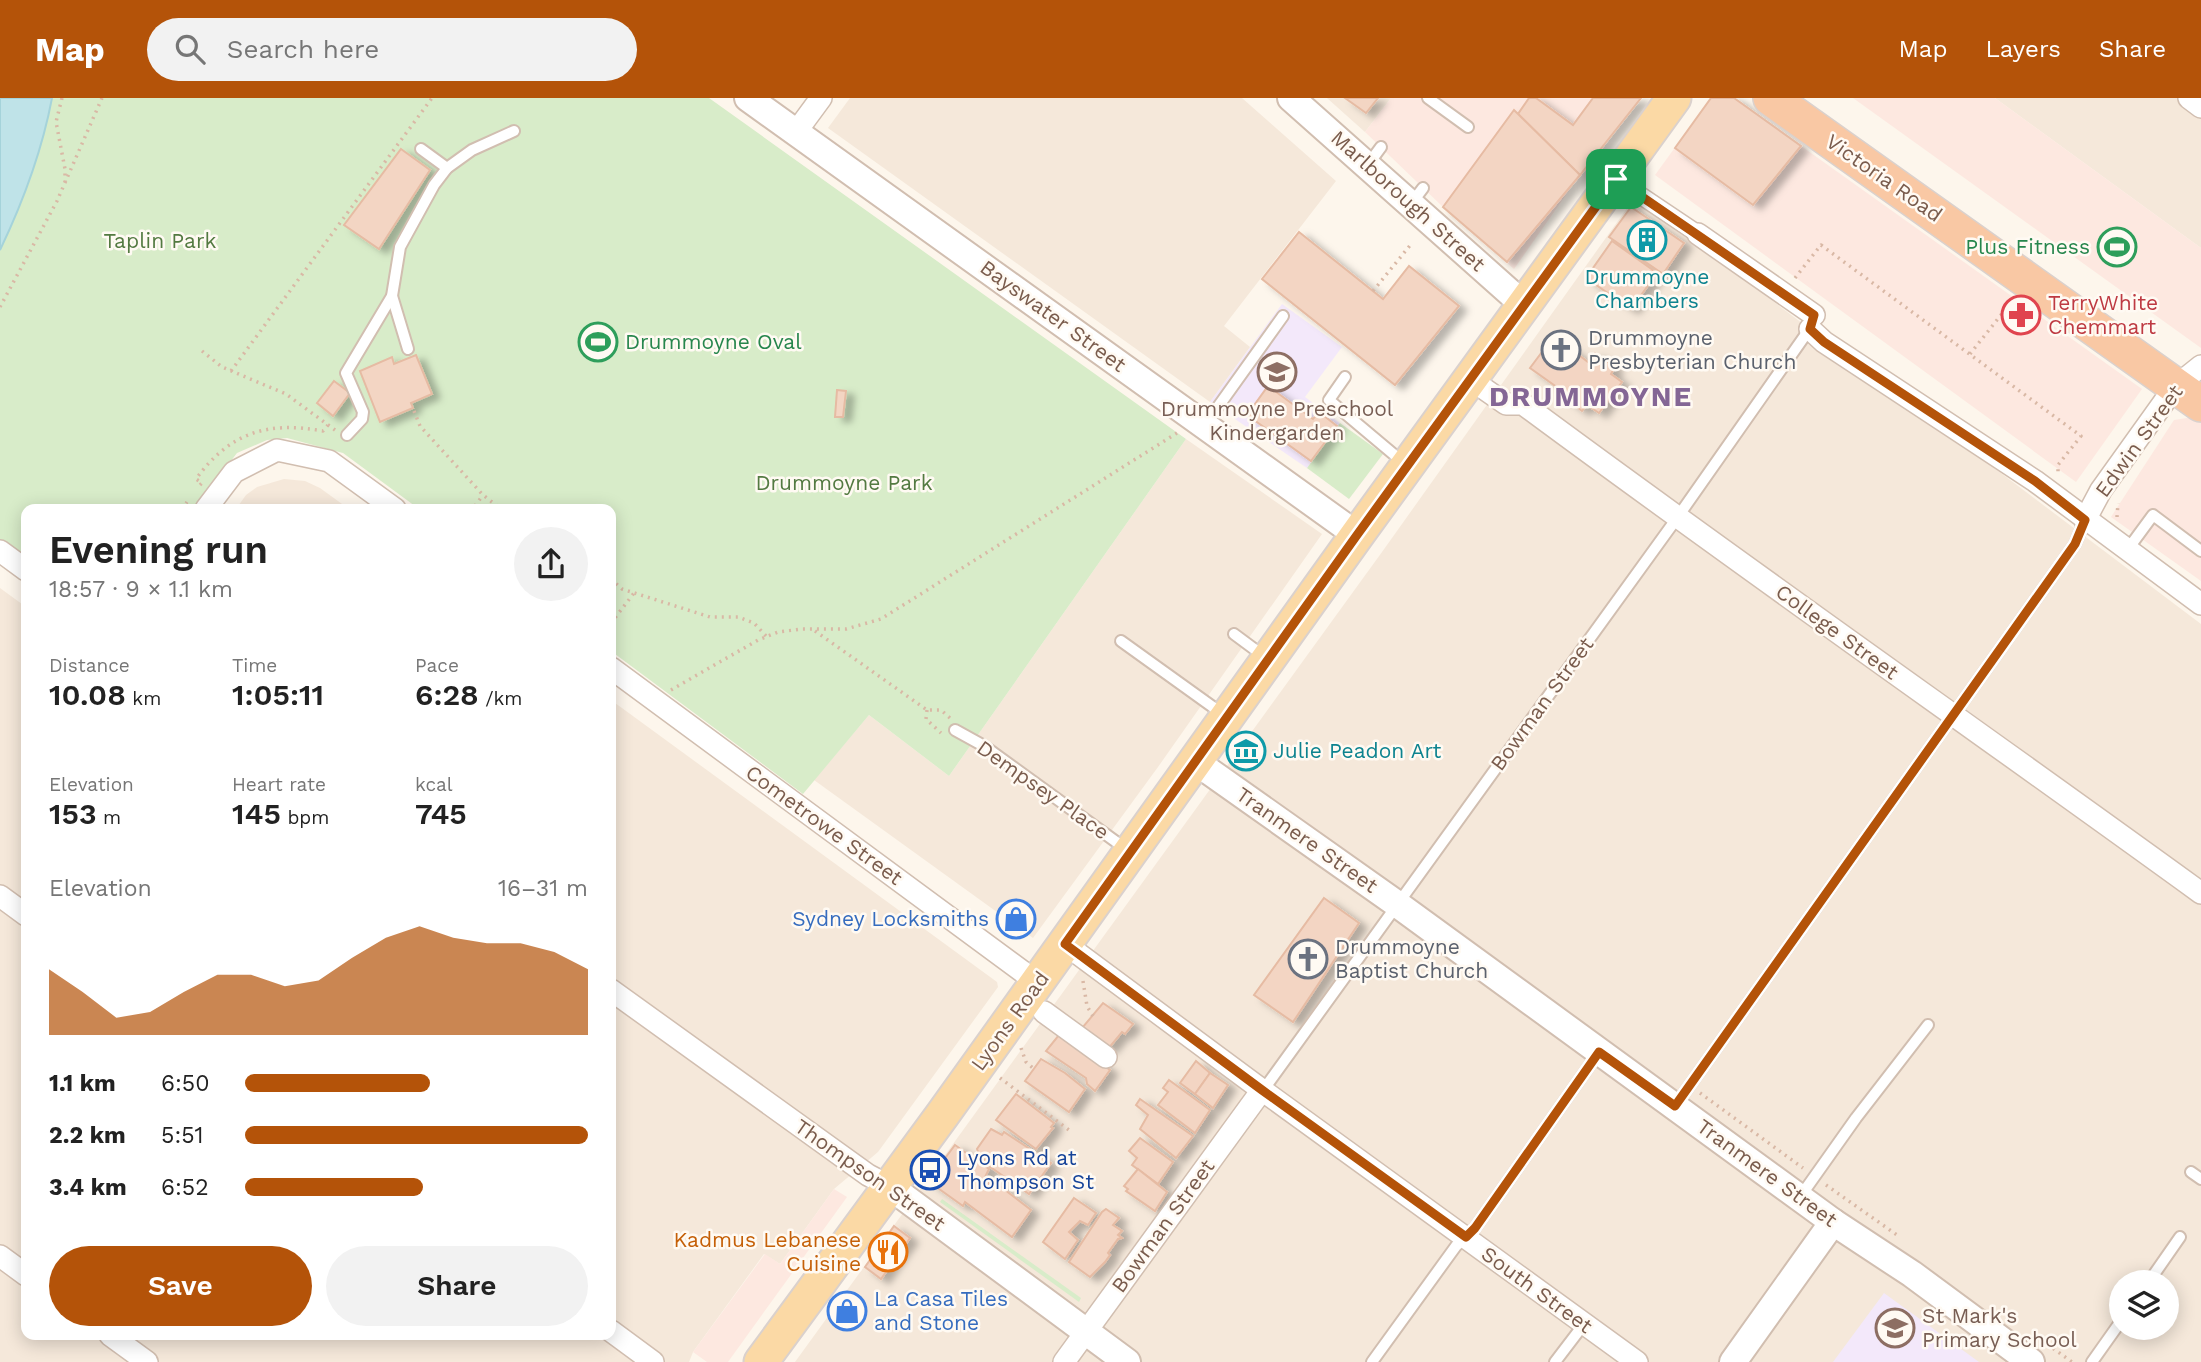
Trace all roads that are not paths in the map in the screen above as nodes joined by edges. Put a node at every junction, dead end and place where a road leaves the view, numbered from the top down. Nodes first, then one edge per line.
1 (748, 98) edge
2 (821, 98) edge
3 (1291, 98) edge
4 (1429, 98) edge
5 (1674, 98) edge
6 (1772, 98) edge
7 (1808, 98) edge
8 (2189, 98) edge
9 (2201, 107) edge
10 (1468, 127) dead end
11 (514, 131) dead end
12 (796, 132) junction
13 (421, 149) dead end
14 (447, 168) junction
15 (1616, 179) junction
16 (1698, 234) joint
17 (392, 296) junction
18 (1524, 305) junction
19 (1283, 316) dead end
20 (1812, 322) junction
21 (408, 349) dead end
22 (1345, 377) dead end
23 (1470, 379) junction
24 (2194, 382) edge
25 (1192, 428) junction
26 (342, 433) road end
27 (1408, 466) junction
28 (210, 504) edge
29 (388, 504) edge
30 (1677, 518) junction
31 (2085, 520) junction
32 (1357, 535) junction
33 (2128, 550) junction
34 (0, 551) edge
35 (2201, 551) edge
36 (21, 566) edge
37 (2200, 600) edge
38 (1234, 634) dead end
39 (1121, 641) dead end
40 (1270, 660) junction
41 (616, 672) edge
42 (1952, 715) junction
43 (1228, 718) junction
44 (955, 730) road end
45 (1196, 762) junction
46 (1132, 852) junction
47 (2201, 894) edge
48 (0, 895) edge
49 (1397, 904) junction
50 (21, 911) edge
51 (1073, 958) junction
52 (616, 994) edge
53 (1041, 997) junction
54 (1927, 1025) dead end
55 (1599, 1052) junction
56 (1105, 1058) dead end
57 (1263, 1090) junction
58 (1675, 1106) junction
59 (2191, 1172) dead end
60 (2201, 1179) edge
61 (889, 1186) junction
62 (1808, 1187) junction
63 (1833, 1222) junction
64 (1466, 1237) junction
65 (2180, 1237) dead end
66 (0, 1256) edge
67 (21, 1269) edge
68 (2157, 1270) edge
69 (1584, 1324) junction
70 (1086, 1332) junction
71 (616, 1335) edge
72 (2109, 1338) edge
73 (117, 1340) edge
74 (147, 1362) edge
75 (653, 1362) edge
76 (761, 1362) edge
77 (1064, 1362) edge
78 (1127, 1362) edge
79 (1373, 1362) edge
80 (1555, 1362) edge
81 (1637, 1362) edge
82 (1733, 1362) edge
83 (2031, 1362) edge
84 (2092, 1362) edge

1 - 12 street, Bayswater Street
2 - 12 street
3 - 18 street, Marlborough Street
4 - 10 lane
5 - 15 main road, Lyons Road
6 - 24 highway, Victoria Road
7 - 24 highway, Victoria Road
8 - 9 street
11 - 14 lane
12 - 25 street, Bayswater Street
13 - 14 lane
14 - 17 lane
15 - 16 street
15 - 18 main road, Lyons Road
16 - 20 street
17 - 21 lane
17 - 26 lane
18 - 23 main road, Lyons Road
19 - 25 lane
20 - 30 lane, Bowman Street
20 - 31 street
22 - 27 lane
23 - 27 main road, Lyons Road
23 - 30 street, College Street
24 - 31 street, Edwin Street
25 - 32 street, Bayswater Street
27 - 32 main road, Lyons Road
28 - 29 street
30 - 42 street, College Street
30 - 49 lane, Bowman Street
31 - 33 street
31 - 42 lane, Edwin Street
32 - 40 main road, Lyons Road
33 - 35 lane
33 - 37 street
34 - 36 street
38 - 40 lane
39 - 43 lane
40 - 43 main road, Lyons Road
41 - 53 street, Cometrowe Street
42 - 47 street, College Street
42 - 58 lane, Edwin Street
43 - 45 main road, Lyons Road
44 - 46 lane, Dempsey Place
45 - 46 main road, Lyons Road
45 - 49 street, Tranmere Street
46 - 51 main road, Lyons Road
48 - 50 street
49 - 55 street, Tranmere Street
49 - 57 lane, Bowman Street
51 - 53 main road, Lyons Road
51 - 57 street, South Street
52 - 61 street, Thompson Street
53 - 56 street, Cometrowe Street
53 - 61 main road, Lyons Road
54 - 62 lane
55 - 58 street, Tranmere Street
55 - 64 lane
57 - 64 street, South Street
57 - 70 street, Bowman Street
58 - 62 street, Tranmere Street
59 - 60 lane
61 - 70 street, Thompson Street
61 - 76 main road, Lyons Road
62 - 63 street, Tranmere Street
63 - 82 street
63 - 83 street, Tranmere Street
64 - 69 street, South Street
64 - 79 lane
65 - 68 lane
66 - 67 street
69 - 80 lane
69 - 81 street, South Street
70 - 77 street, Bowman Street
70 - 78 street, Thompson Street
71 - 75 street
72 - 84 lane
73 - 74 street

